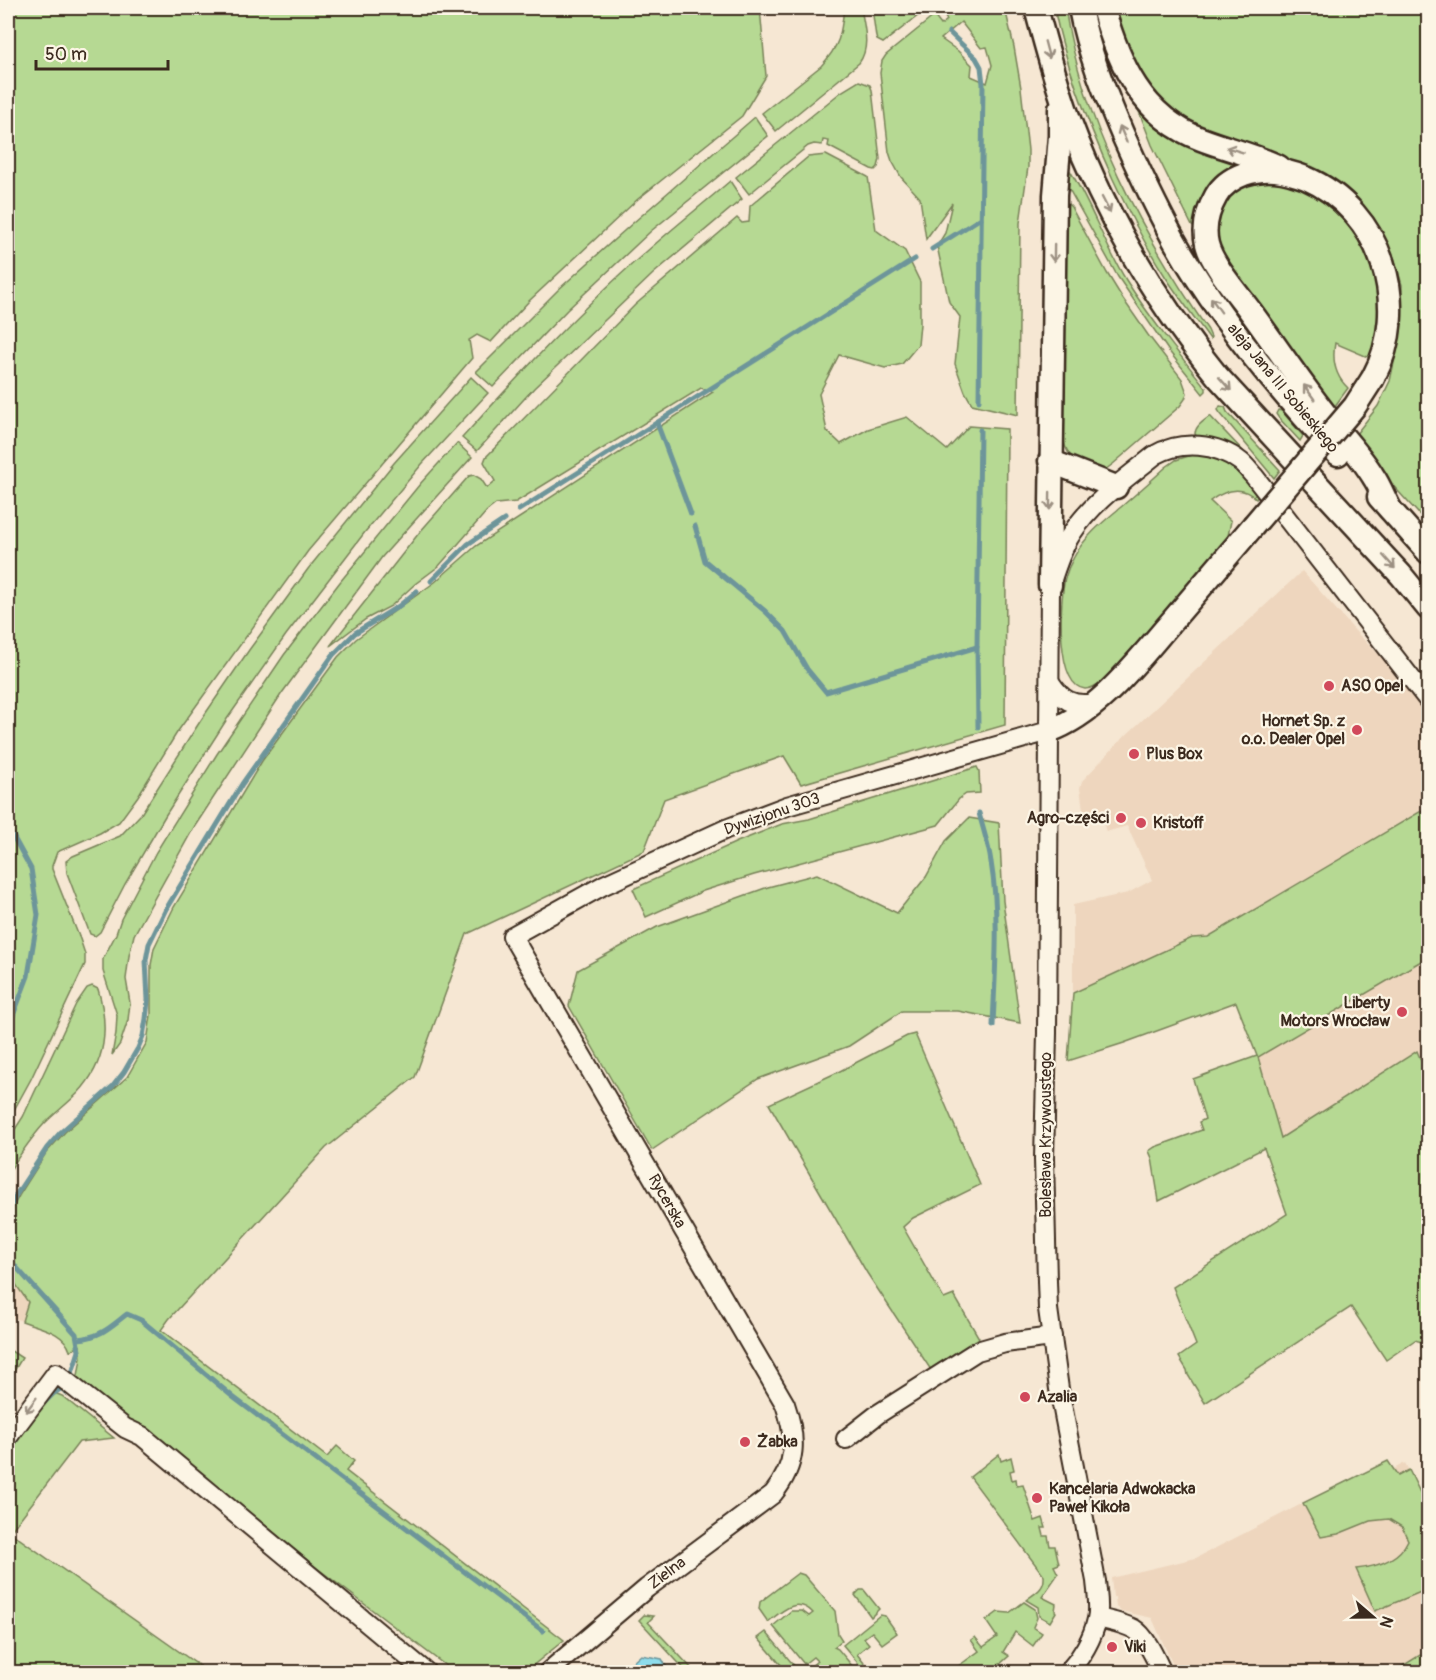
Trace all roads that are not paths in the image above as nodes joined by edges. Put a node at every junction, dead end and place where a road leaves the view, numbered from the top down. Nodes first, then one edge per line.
1 (1036, 8) edge
2 (1080, 8) edge
3 (1103, 8) edge
4 (1060, 93) junction
5 (1288, 172) junction
6 (1050, 461) junction
7 (1116, 487) junction
8 (1390, 509) junction
9 (1428, 552) edge
10 (1050, 585) junction
11 (1428, 608) edge
12 (1050, 682) junction
13 (1428, 700) edge
14 (1095, 703) junction
15 (1049, 731) junction
16 (512, 936) joint
17 (1052, 1337) junction
18 (8, 1437) edge
19 (846, 1439) dead end
20 (786, 1474) joint
21 (1098, 1618) junction
22 (426, 1672) edge
23 (548, 1672) edge
24 (1068, 1672) edge
25 (1162, 1672) edge

1 -> 4 main road
8 -> 2 main road, aleja Jana III Sobieskiego
5 -> 3 main road
4 -> 6 main road
4 -> 11 main road
8 -> 5 main road
5 - 14 main road, bridge
6 - 7 main road
6 -> 10 main road
7 - 10 street
7 - 13 street
8 - 9 main road, aleja Jana III Sobieskiego
10 - 12 street, Bolesława Krzywoustego
12 - 14 street
12 - 15 street, Bolesława Krzywoustego
14 - 15 main road
15 - 16 street, Dywizjonu 303
15 - 17 street, Bolesława Krzywoustego
16 - 20 street, Rycerska
17 - 19 street
17 - 21 street, Bolesława Krzywoustego
22 -> 18 street
20 - 23 street, Zielna
21 - 24 street, Bolesława Krzywoustego
21 - 25 street

